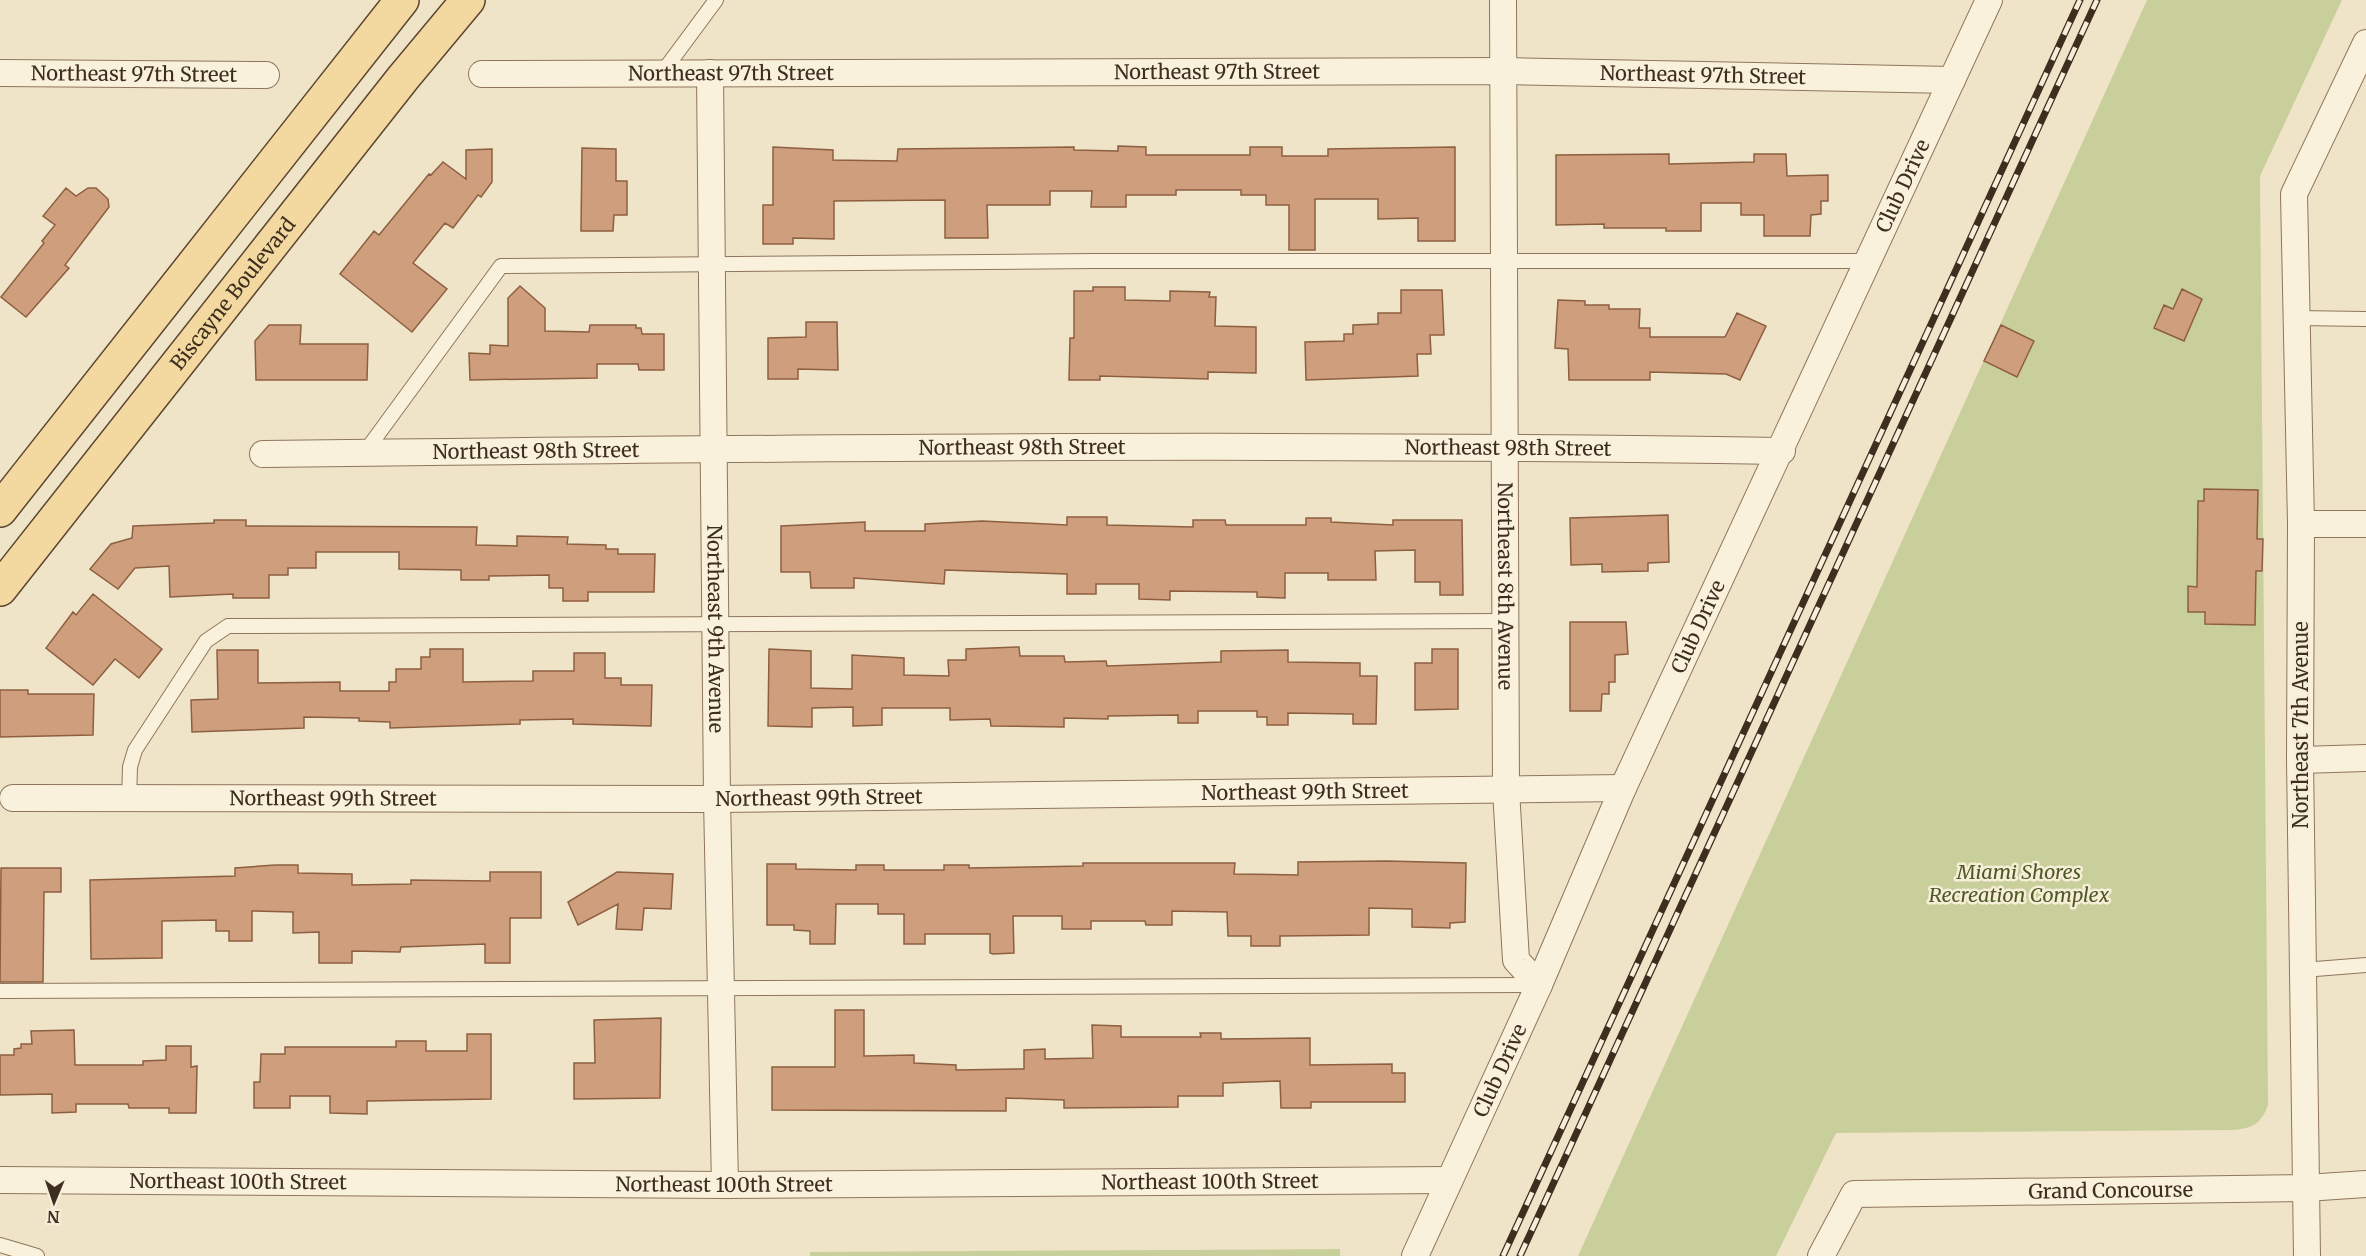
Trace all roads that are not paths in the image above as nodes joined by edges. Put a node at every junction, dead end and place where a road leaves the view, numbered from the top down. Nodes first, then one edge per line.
1 (402, 0) edge
2 (468, 0) edge
3 (716, 0) edge
4 (1503, 0) edge
5 (1989, 0) edge
6 (2366, 43) edge
7 (1505, 71) junction
8 (0, 73) edge
9 (662, 73) junction
10 (710, 73) junction
11 (482, 74) dead end
12 (266, 75) dead end
13 (1952, 80) junction
14 (2355, 94) edge
15 (1504, 261) junction
16 (1868, 261) junction
17 (713, 264) junction
18 (2297, 318) junction
19 (2366, 319) edge
20 (1503, 446) junction
21 (714, 448) junction
22 (1782, 451) junction
23 (365, 452) junction
24 (263, 454) dead end
25 (0, 510) edge
26 (2301, 524) junction
27 (2366, 524) edge
28 (0, 589) edge
29 (1504, 621) junction
30 (716, 624) junction
31 (2366, 758) edge
32 (2300, 760) junction
33 (1623, 789) junction
34 (1506, 790) junction
35 (13, 798) dead end
36 (717, 799) junction
37 (129, 800) junction
38 (2366, 965) edge
39 (2303, 970) junction
40 (1539, 985) junction
41 (721, 987) junction
42 (0, 991) edge
43 (0, 1180) edge
44 (1449, 1180) junction
45 (2366, 1184) edge
46 (725, 1185) junction
47 (2306, 1188) junction
48 (0, 1245) edge
49 (37, 1256) edge
50 (1415, 1256) edge
51 (1821, 1256) edge
52 (2307, 1256) edge

1 - 25 main road
2 - 28 main road, Biscayne Boulevard
3 - 9 lane
4 - 7 street, Northeast 8th Avenue
5 - 13 street, Club Drive
6 - 14 street
7 - 10 street, Northeast 97th Street
7 - 13 street, Northeast 97th Street
7 - 15 street, Northeast 8th Avenue
8 - 12 street, Northeast 97th Street
9 - 10 street, Northeast 97th Street
9 - 11 street, Northeast 97th Street
10 - 17 street, Northeast 9th Avenue
13 - 16 street, Club Drive
14 - 18 street, Northeast 7th Avenue
15 - 16 lane
15 - 17 lane
15 - 20 street, Northeast 8th Avenue
16 - 22 street, Club Drive
17 - 21 street, Northeast 9th Avenue
17 - 23 lane
18 - 19 lane
18 - 26 street, Northeast 7th Avenue
20 - 21 street, Northeast 98th Street
20 - 22 street, Northeast 98th Street
20 - 29 street, Northeast 8th Avenue
21 - 23 street, Northeast 98th Street
21 - 30 street, Northeast 9th Avenue
22 - 33 street, Club Drive
23 - 24 street, Northeast 98th Street
26 - 27 street
26 - 32 street, Northeast 7th Avenue
29 - 30 lane
29 - 34 street, Northeast 8th Avenue
30 - 36 street, Northeast 9th Avenue
30 - 37 lane
31 - 32 street
32 - 39 street, Northeast 7th Avenue
33 - 34 street, Northeast 99th Street
33 - 40 street, Club Drive
34 - 36 street, Northeast 99th Street
34 - 40 street, Northeast 8th Avenue
35 - 37 street, Northeast 99th Street
36 - 37 street, Northeast 99th Street
36 - 41 street, Northeast 9th Avenue
38 - 39 lane
39 - 47 street, Northeast 7th Avenue
40 - 41 lane
40 - 44 street, Club Drive
41 - 42 lane
41 - 46 street, Northeast 9th Avenue
43 - 46 street, Northeast 100th Street
44 - 46 street, Northeast 100th Street
44 - 50 street, Club Drive
45 - 47 street, Grand Concourse
47 - 51 street, Grand Concourse
47 - 52 street, Northeast 7th Avenue
48 - 49 lane

